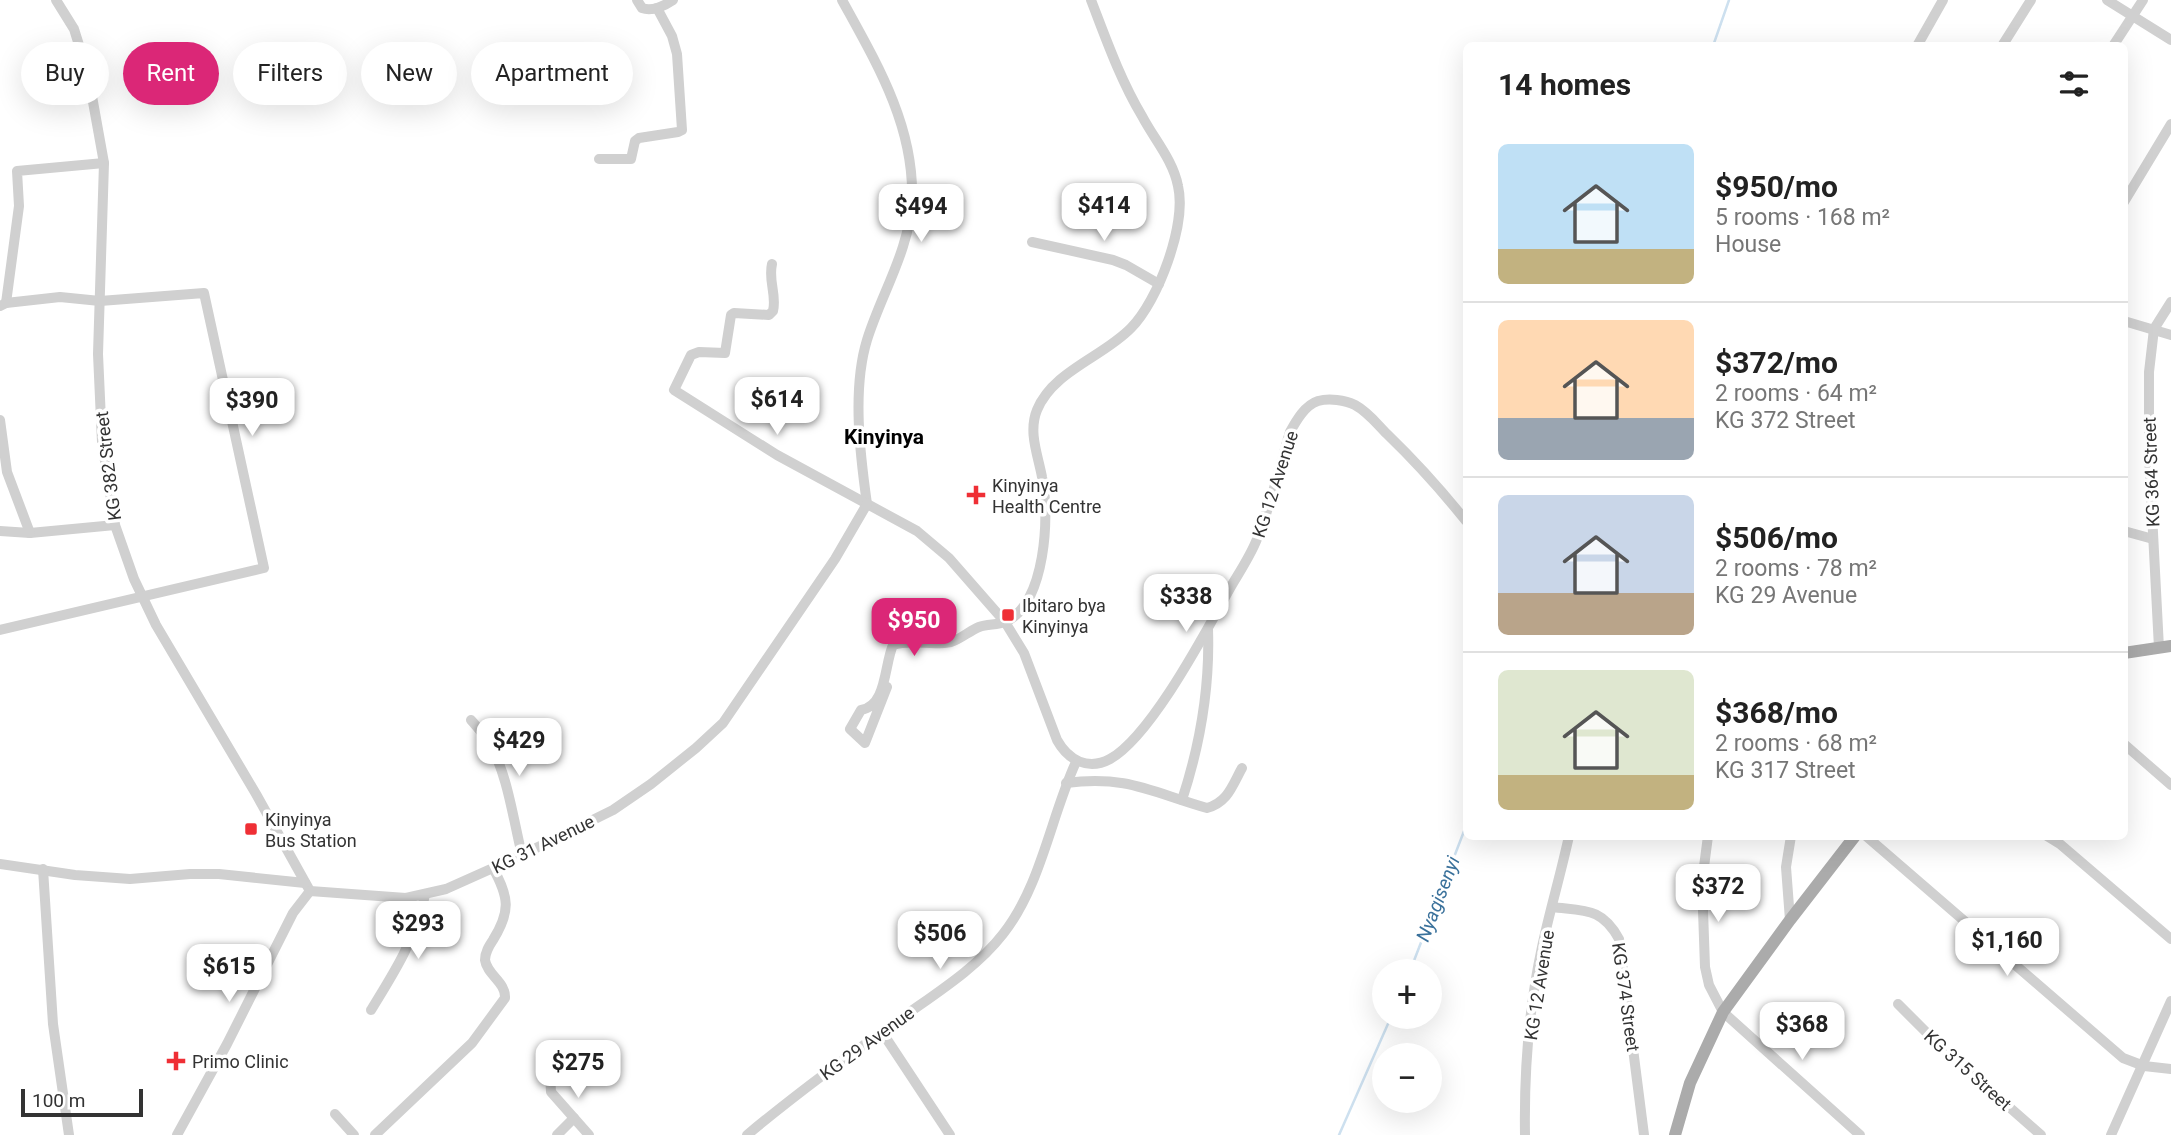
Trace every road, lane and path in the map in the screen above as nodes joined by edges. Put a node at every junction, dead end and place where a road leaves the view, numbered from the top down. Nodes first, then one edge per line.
1 (57, 0) edge
2 (637, 0) edge
3 (673, 0) edge
4 (842, 0) edge
5 (1091, 0) edge
6 (1943, 0) edge
7 (2031, 0) edge
8 (2107, 0) edge
9 (2143, 0) edge
10 (657, 8) junction
11 (2132, 16) junction
12 (2171, 40) edge
13 (1919, 42) edge
14 (2005, 42) edge
15 (2116, 42) edge
16 (2171, 124) edge
17 (599, 159) dead end
18 (104, 163) junction
19 (2128, 195) edge
20 (1032, 242) dead end
21 (772, 264) dead end
22 (1159, 284) junction
23 (100, 301) junction
24 (2171, 302) edge
25 (3, 304) edge
26 (2128, 322) edge
27 (2154, 329) junction
28 (2171, 335) edge
29 (0, 420) edge
30 (867, 504) junction
31 (1463, 518) edge
32 (115, 525) junction
33 (0, 531) edge
34 (2128, 532) edge
35 (30, 533) junction
36 (2153, 539) junction
37 (142, 595) junction
38 (1005, 622) junction
39 (1208, 627) junction
40 (0, 630) edge
41 (2165, 647) edge
42 (2128, 652) edge
43 (887, 687) dead end
44 (471, 720) dead end
45 (2128, 747) edge
46 (1076, 762) junction
47 (1242, 768) dead end
48 (1066, 783) junction
49 (2171, 785) edge
50 (1182, 800) junction
51 (1568, 840) edge
52 (1707, 840) edge
53 (1790, 840) edge
54 (1852, 840) edge
55 (1871, 840) edge
56 (2054, 840) edge
57 (522, 855) junction
58 (0, 864) edge
59 (493, 868) junction
60 (43, 869) junction
61 (307, 887) junction
62 (425, 895) junction
63 (1552, 907) junction
64 (1790, 920) junction
65 (2171, 939) edge
66 (2171, 1001) edge
67 (1898, 1004) dead end
68 (371, 1010) dead end
69 (1723, 1012) junction
70 (882, 1032) junction
71 (557, 1064) dead end
72 (2144, 1066) junction
73 (2171, 1069) edge
74 (335, 1114) dead end
75 (574, 1118) junction
76 (69, 1135) edge
77 (177, 1135) edge
78 (354, 1135) edge
79 (375, 1135) edge
80 (557, 1135) edge
81 (589, 1135) edge
82 (747, 1135) edge
83 (950, 1135) edge
84 (1525, 1135) edge
85 (1644, 1135) edge
86 (1675, 1135) edge
87 (1860, 1135) edge
88 (2041, 1135) edge
89 (2111, 1135) edge

1 - 18 street, KG 382 Street
2 - 10 street
3 - 10 street
4 - 30 street
5 - 22 street
6 - 13 street
7 - 14 street
8 - 11 street
9 - 11 street
10 - 17 street
11 - 12 street
11 - 15 street
16 - 19 street
18 - 23 street, KG 382 Street
18 - 25 street
20 - 22 street
21 - 30 street
22 - 38 street
23 - 25 street
23 - 32 street, KG 382 Street
23 - 37 street
24 - 27 street, KG 364 Street
26 - 27 street
27 - 28 street
27 - 36 street, KG 364 Street
29 - 35 street
30 - 38 street
30 - 57 street, KG 31 Avenue
31 - 39 street, KG 12 Avenue
32 - 35 street
32 - 37 street, KG 382 Street
33 - 35 street
34 - 36 street
36 - 41 street, KG 364 Street
37 - 40 street
37 - 61 street, KG 382 Street
38 - 43 street
38 - 46 street
39 - 46 street, KG 12 Avenue
39 - 50 street
41 - 42 main road
44 - 57 street
45 - 49 street
46 - 48 street, KG 29 Avenue
47 - 50 street
48 - 50 street
48 - 70 street, KG 29 Avenue
51 - 63 street, KG 12 Avenue
52 - 69 street
53 - 64 street
54 - 64 main road
55 - 72 street
56 - 65 street
57 - 59 street, KG 31 Avenue
58 - 60 street, KG 31 Avenue
59 - 62 street, KG 31 Avenue
59 - 79 street
60 - 61 street, KG 31 Avenue
60 - 76 street
61 - 62 street, KG 31 Avenue
61 - 77 street
62 - 68 street
63 - 84 street, KG 12 Avenue
63 - 85 street, KG 374 Street
64 - 69 main road
66 - 72 street
67 - 88 street, KG 315 Street
69 - 86 main road
69 - 87 street
70 - 82 street, KG 29 Avenue
70 - 83 street
71 - 75 street
72 - 73 street
72 - 89 street
74 - 78 street
75 - 80 street
75 - 81 street

